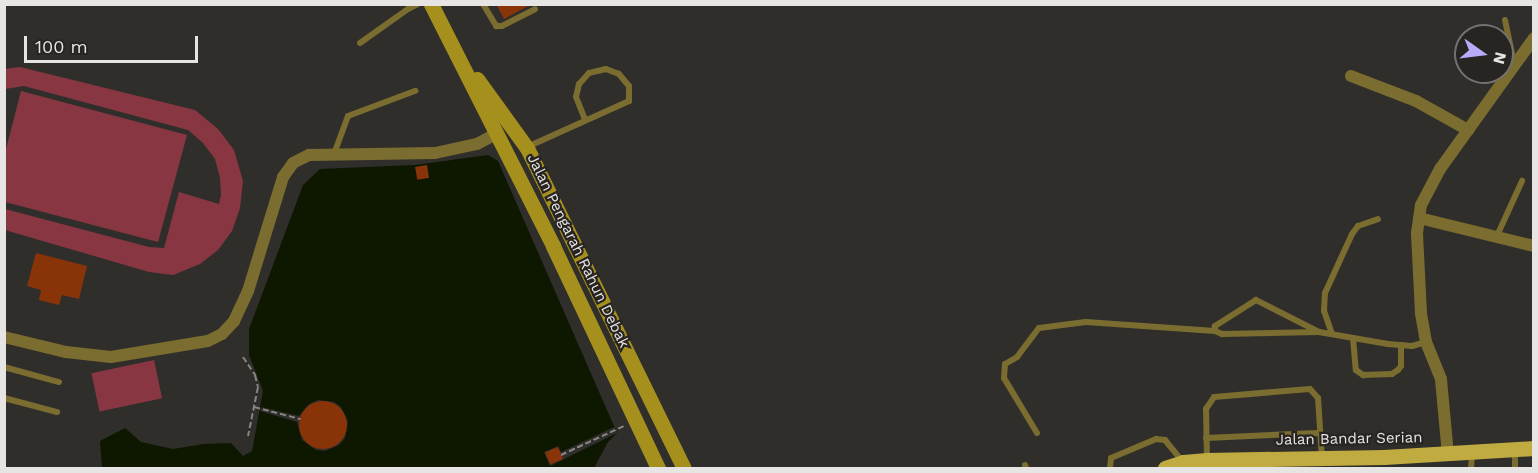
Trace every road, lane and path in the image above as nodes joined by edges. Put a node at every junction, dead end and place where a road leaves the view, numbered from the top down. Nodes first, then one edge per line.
1 (418, 4) edge
2 (431, 4) edge
3 (483, 4) edge
4 (535, 9) dead end
5 (1505, 20) dead end
6 (1533, 38) edge
7 (360, 43) dead end
8 (453, 45) junction
9 (1515, 66) junction
10 (1351, 76) dead end
11 (415, 91) dead end
12 (585, 119) junction
13 (1468, 130) junction
14 (496, 134) junction
15 (527, 148) junction
16 (334, 154) junction
17 (1522, 181) dead end
18 (1419, 218) junction
19 (1378, 219) dead end
20 (1496, 238) junction
21 (1533, 246) edge
22 (1215, 331) junction
23 (1319, 332) junction
24 (1332, 334) junction
25 (4, 337) edge
26 (1353, 338) junction
27 (1426, 342) junction
28 (1401, 345) junction
29 (243, 357) dead end
30 (4, 367) edge
31 (59, 382) dead end
32 (4, 399) edge
33 (254, 407) junction
34 (57, 412) dead end
35 (300, 419) dead end
36 (634, 421) junction
37 (1037, 433) dead end
38 (1318, 433) junction
39 (248, 436) dead end
40 (1206, 438) junction
41 (1533, 447) edge
42 (1515, 449) junction
43 (1448, 454) junction
44 (561, 455) dead end
45 (1322, 459) junction
46 (1207, 460) junction
47 (1471, 461) edge
48 (1183, 462) junction
49 (1384, 463) edge
50 (1266, 464) edge
51 (658, 468) edge
52 (684, 468) edge
53 (1110, 468) edge
54 (1165, 468) edge
55 (1515, 468) edge

1 - 7 lane
2 - 8 street, Jalan Pengarah Rahun Debak
3 - 4 lane
5 - 9 lane
6 - 9 street
8 - 14 street, Jalan Pengarah Rahun Debak
8 - 15 street, Jalan Pengarah Rahun Debak
9 - 13 street
10 - 13 street
11 - 16 lane
12 - 12 lane
12 - 15 lane
13 - 18 street
14 - 16 street
14 - 36 street, Jalan Pengarah Rahun Debak
15 - 52 street, Jalan Pengarah Rahun Debak
16 - 25 street
17 - 20 lane
18 - 20 street
18 - 27 street
19 - 24 lane
20 - 21 street
22 - 23 lane
22 - 23 lane
22 - 37 lane
23 - 24 lane
24 - 26 lane
26 - 28 lane
26 - 28 lane
27 - 28 lane
27 - 43 street
29 - 33 path
30 - 31 lane
32 - 34 lane
33 - 35 path
33 - 39 path
36 - 44 path
36 - 51 street, Jalan Pengarah Rahun Debak
38 - 40 lane
38 - 40 lane
38 - 45 lane
40 - 46 lane
41 - 42 main road, Jalan Bandar Serian
42 - 47 main road, Jalan Bandar Serian
42 - 55 lane
43 - 47 main road, Jalan Bandar Serian
43 - 49 main road, Jalan Bandar Serian
45 - 49 main road, Jalan Bandar Serian
45 - 50 main road, Jalan Bandar Serian
46 - 48 main road, Jalan Bandar Serian
46 - 50 main road, Jalan Bandar Serian
48 - 53 lane
48 - 54 main road, Jalan Bandar Serian

